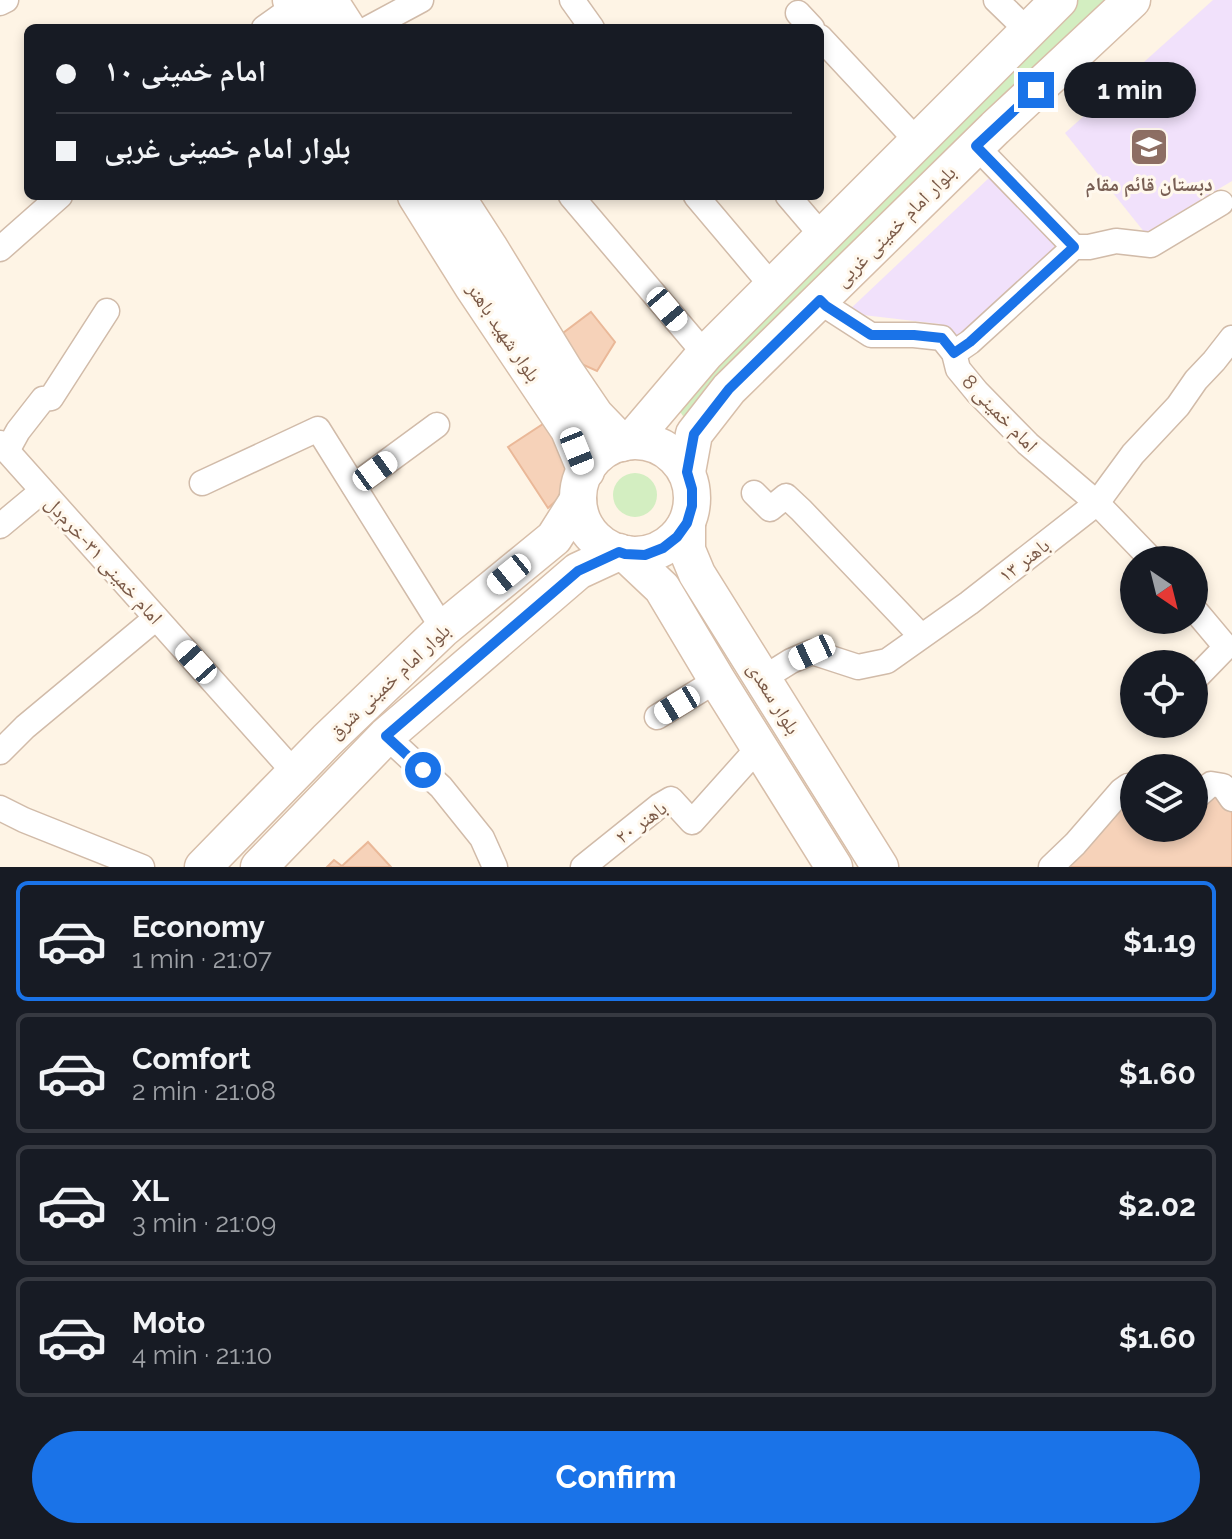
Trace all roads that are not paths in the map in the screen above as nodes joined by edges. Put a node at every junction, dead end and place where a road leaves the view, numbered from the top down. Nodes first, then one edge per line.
1 (6, 0) edge
2 (421, 0) edge
3 (572, 0) edge
4 (996, 0) edge
5 (1059, 0) edge
6 (1132, 0) edge
7 (0, 3) edge
8 (306, 9) edge
9 (273, 24) edge
10 (338, 24) edge
11 (376, 24) edge
12 (589, 24) edge
13 (1029, 32) junction
14 (824, 41) edge
15 (918, 142) junction
16 (976, 146) junction
17 (55, 200) edge
18 (419, 200) edge
19 (459, 200) edge
20 (574, 200) edge
21 (699, 200) edge
22 (791, 200) edge
23 (1221, 203) dead end
24 (823, 237) junction
25 (1074, 247) junction
26 (0, 249) edge
27 (772, 286) junction
28 (820, 300) junction
29 (107, 311) dead end
30 (1232, 338) edge
31 (954, 353) junction
32 (705, 354) junction
33 (437, 425) dead end
34 (626, 442) junction
35 (3, 447) edge
36 (687, 472) junction
37 (202, 483) dead end
38 (354, 486) junction
39 (582, 486) junction
40 (42, 491) junction
41 (754, 493) dead end
42 (1097, 503) junction
43 (687, 523) junction
44 (0, 526) edge
45 (1138, 546) edge
46 (622, 553) junction
47 (156, 618) junction
48 (1208, 626) edge
49 (443, 629) junction
50 (921, 636) junction
51 (1208, 666) edge
52 (762, 679) junction
53 (717, 680) junction
54 (657, 717) dead end
55 (386, 736) junction
56 (759, 747) junction
57 (0, 752) edge
58 (294, 772) junction
59 (1208, 787) edge
60 (1120, 792) edge
61 (1232, 799) edge
62 (0, 808) edge
63 (142, 867) edge
64 (203, 867) edge
65 (259, 867) edge
66 (495, 867) edge
67 (583, 867) edge
68 (834, 867) edge
69 (880, 867) edge
70 (1051, 867) edge

1 - 7 street
2 - 11 street
3 - 12 street
4 - 13 street
5 - 13 main road
6 - 16 main road, بلوار امام خمینی غربی
8 - 9 street
8 - 10 main road
13 - 15 main road
14 - 15 street
15 - 24 main road
16 - 25 street
16 - 28 main road, بلوار امام خمینی غربی
17 - 26 street
18 - 39 main road, بلوار شهید باهنر
19 - 34 main road, بلوار شهید باهنر
20 - 32 street
21 - 27 street
22 - 24 street
23 - 25 street
24 - 27 main road
25 - 31 street
27 - 32 main road
28 - 31 street, امام خمینی 8
28 - 36 main road, بلوار امام خمینی غربی
29 - 35 street
30 - 42 street, باهنر ۱۳
31 - 42 street, امام خمینی 8
32 - 34 main road
33 - 38 street
34 - 36 main road
34 - 39 main road
35 - 40 street, امام خمینی ۳۱-خرم‌دل
36 - 43 main road
37 - 38 street
38 - 49 street
39 - 46 main road
39 - 49 main road, بلوار امام خمینی شرق
40 - 44 street
40 - 47 street, امام خمینی ۳۱-خرم‌دل
41 - 50 street
42 - 45 street, امام خمینی 8
42 - 50 street, باهنر ۱۳
43 - 46 main road
43 - 52 main road, بلوار سعدی
46 - 53 main road, بلوار سعدی
46 - 55 main road, بلوار امام خمینی شرق
47 - 57 street
47 - 58 street, امام خمینی ۳۱-خرم‌دل
48 - 51 street
49 - 58 main road, بلوار امام خمینی شرق
50 - 52 street, باهنر ۱۳
52 - 69 main road, بلوار سعدی
53 - 54 street
53 - 56 main road, بلوار سعدی
55 - 65 main road, بلوار امام خمینی شرق
55 - 66 street
56 - 67 street, باهنر ۲۰
56 - 68 main road, بلوار سعدی
58 - 64 main road, بلوار امام خمینی شرق
59 - 61 street
60 - 70 street
62 - 63 street

